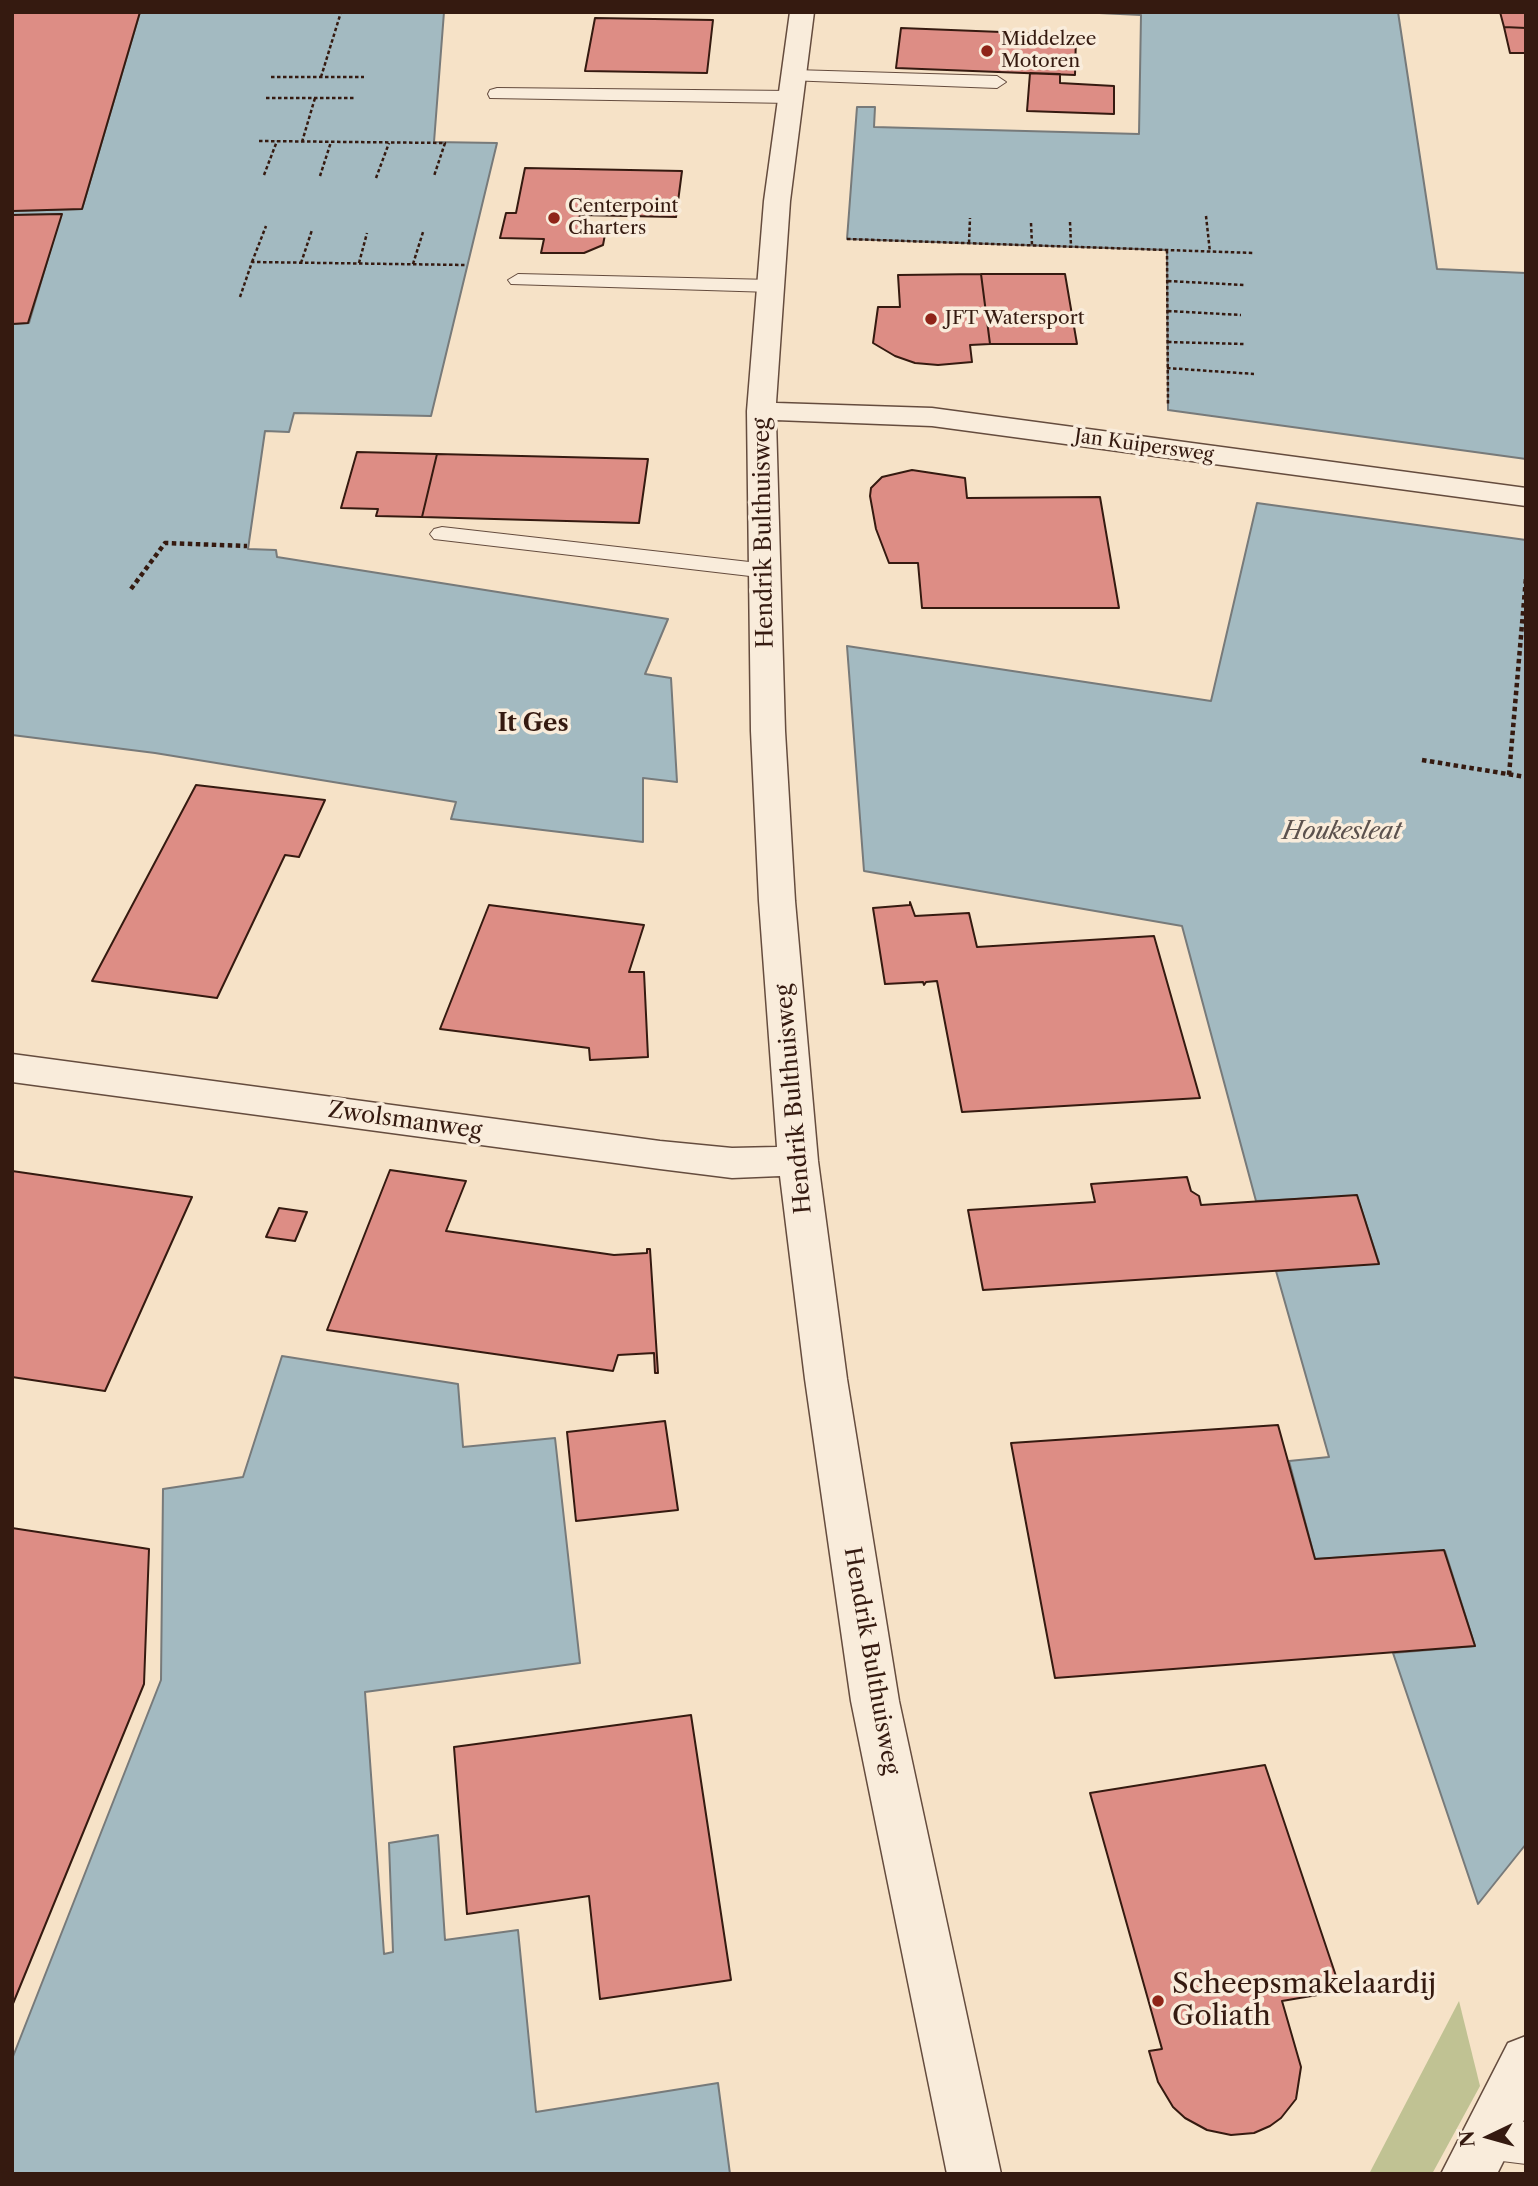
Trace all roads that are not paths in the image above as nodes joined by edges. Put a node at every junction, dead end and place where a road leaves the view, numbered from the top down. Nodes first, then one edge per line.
1 (802, 12) edge
2 (997, 82) dead end
3 (793, 87) junction
4 (497, 94) dead end
5 (518, 280) dead end
6 (772, 286) junction
7 (761, 411) junction
8 (1526, 497) edge
9 (442, 534) dead end
10 (767, 570) junction
11 (12, 1068) edge
12 (798, 1161) junction
13 (1526, 2060) edge
14 (1493, 2152) edge
15 (974, 2174) edge

1 - 3 street, Hendrik Bulthuisweg
2 - 3 lane
3 - 4 lane
3 - 6 street, Hendrik Bulthuisweg
5 - 6 lane
6 - 7 street, Hendrik Bulthuisweg
7 - 8 street, Jan Kuipersweg
7 - 10 street, Hendrik Bulthuisweg
9 - 10 lane
10 - 12 street, Hendrik Bulthuisweg
11 - 12 street, Zwolsmanweg
12 - 15 street, Hendrik Bulthuisweg
13 - 14 street

